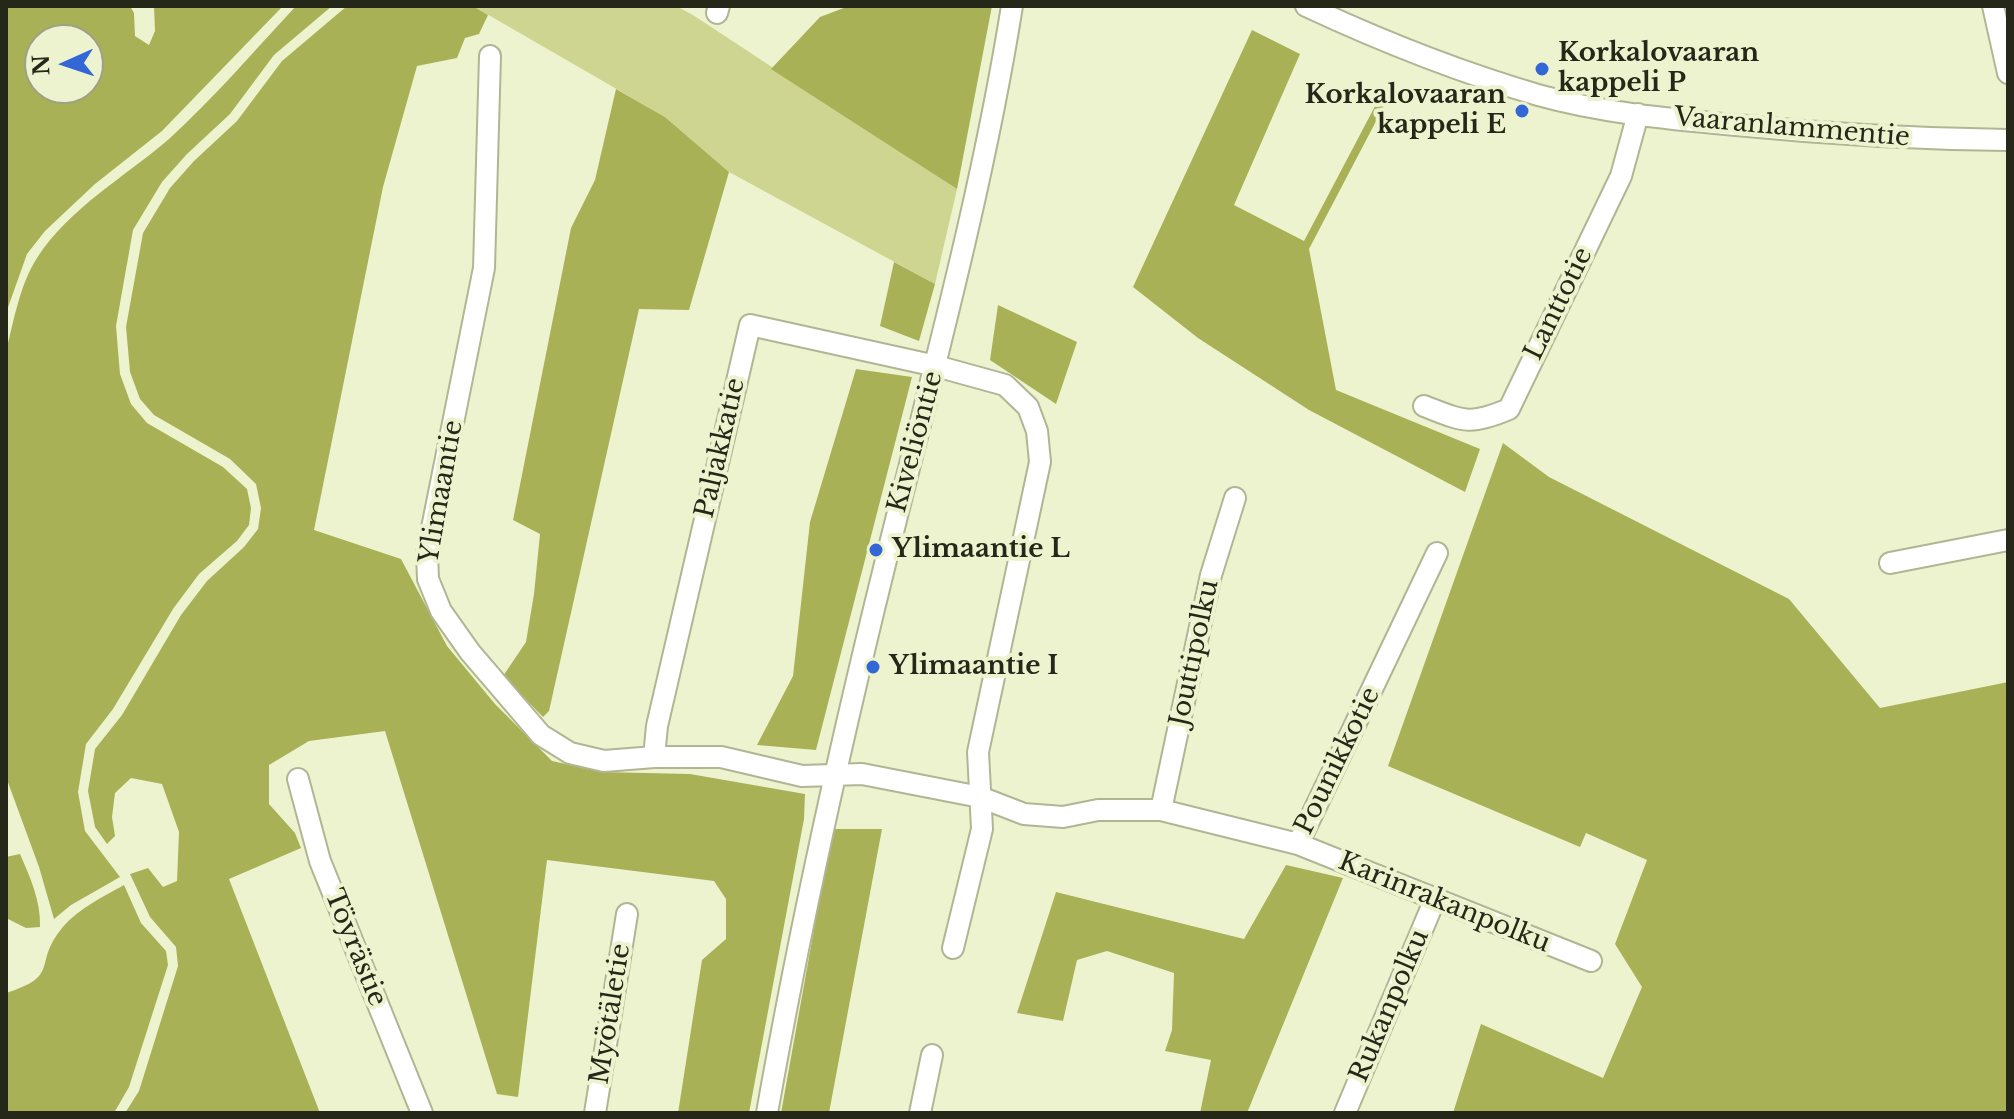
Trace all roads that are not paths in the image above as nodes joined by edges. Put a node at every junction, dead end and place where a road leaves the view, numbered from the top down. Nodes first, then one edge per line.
1 (1012, 6) edge
2 (1306, 6) edge
3 (1993, 6) edge
4 (490, 56) dead end
5 (2008, 73) edge
6 (1638, 114) junction
7 (2008, 140) edge
8 (936, 366) junction
9 (1424, 406) dead end
10 (1235, 498) dead end
11 (2008, 540) edge
12 (1437, 553) dead end
13 (1890, 563) dead end
14 (654, 757) junction
15 (834, 773) junction
16 (298, 779) dead end
17 (980, 797) junction
18 (1161, 810) junction
19 (1298, 844) junction
20 (1435, 899) junction
21 (627, 914) dead end
22 (953, 948) dead end
23 (1591, 961) dead end
24 (932, 1055) dead end
25 (422, 1113) edge
26 (595, 1113) edge
27 (767, 1113) edge
28 (920, 1113) edge
29 (1345, 1113) edge

1 - 8 street, Kiveliöntie
2 - 6 street, Vaaranlammentie
3 - 5 street
4 - 14 street, Ylimaantie
6 - 7 street, Vaaranlammentie
6 - 9 street, Lanttotie
8 - 14 street, Paljakkatie
8 - 15 street, Kiveliöntie
8 - 17 street
10 - 18 street, Jouttipolku
11 - 13 street
12 - 19 street, Pounikkotie
14 - 15 street, Ylimaantie
15 - 17 street, Pounikkotie
15 - 27 street, Kiveliöntie
16 - 25 street, Töyrästie
17 - 18 street, Pounikkotie
17 - 22 street
18 - 19 street, Pounikkotie
19 - 20 street, Karinrakanpolku
20 - 23 street, Karinrakanpolku
20 - 29 street, Rukanpolku
21 - 26 street, Myötäletie
24 - 28 street

